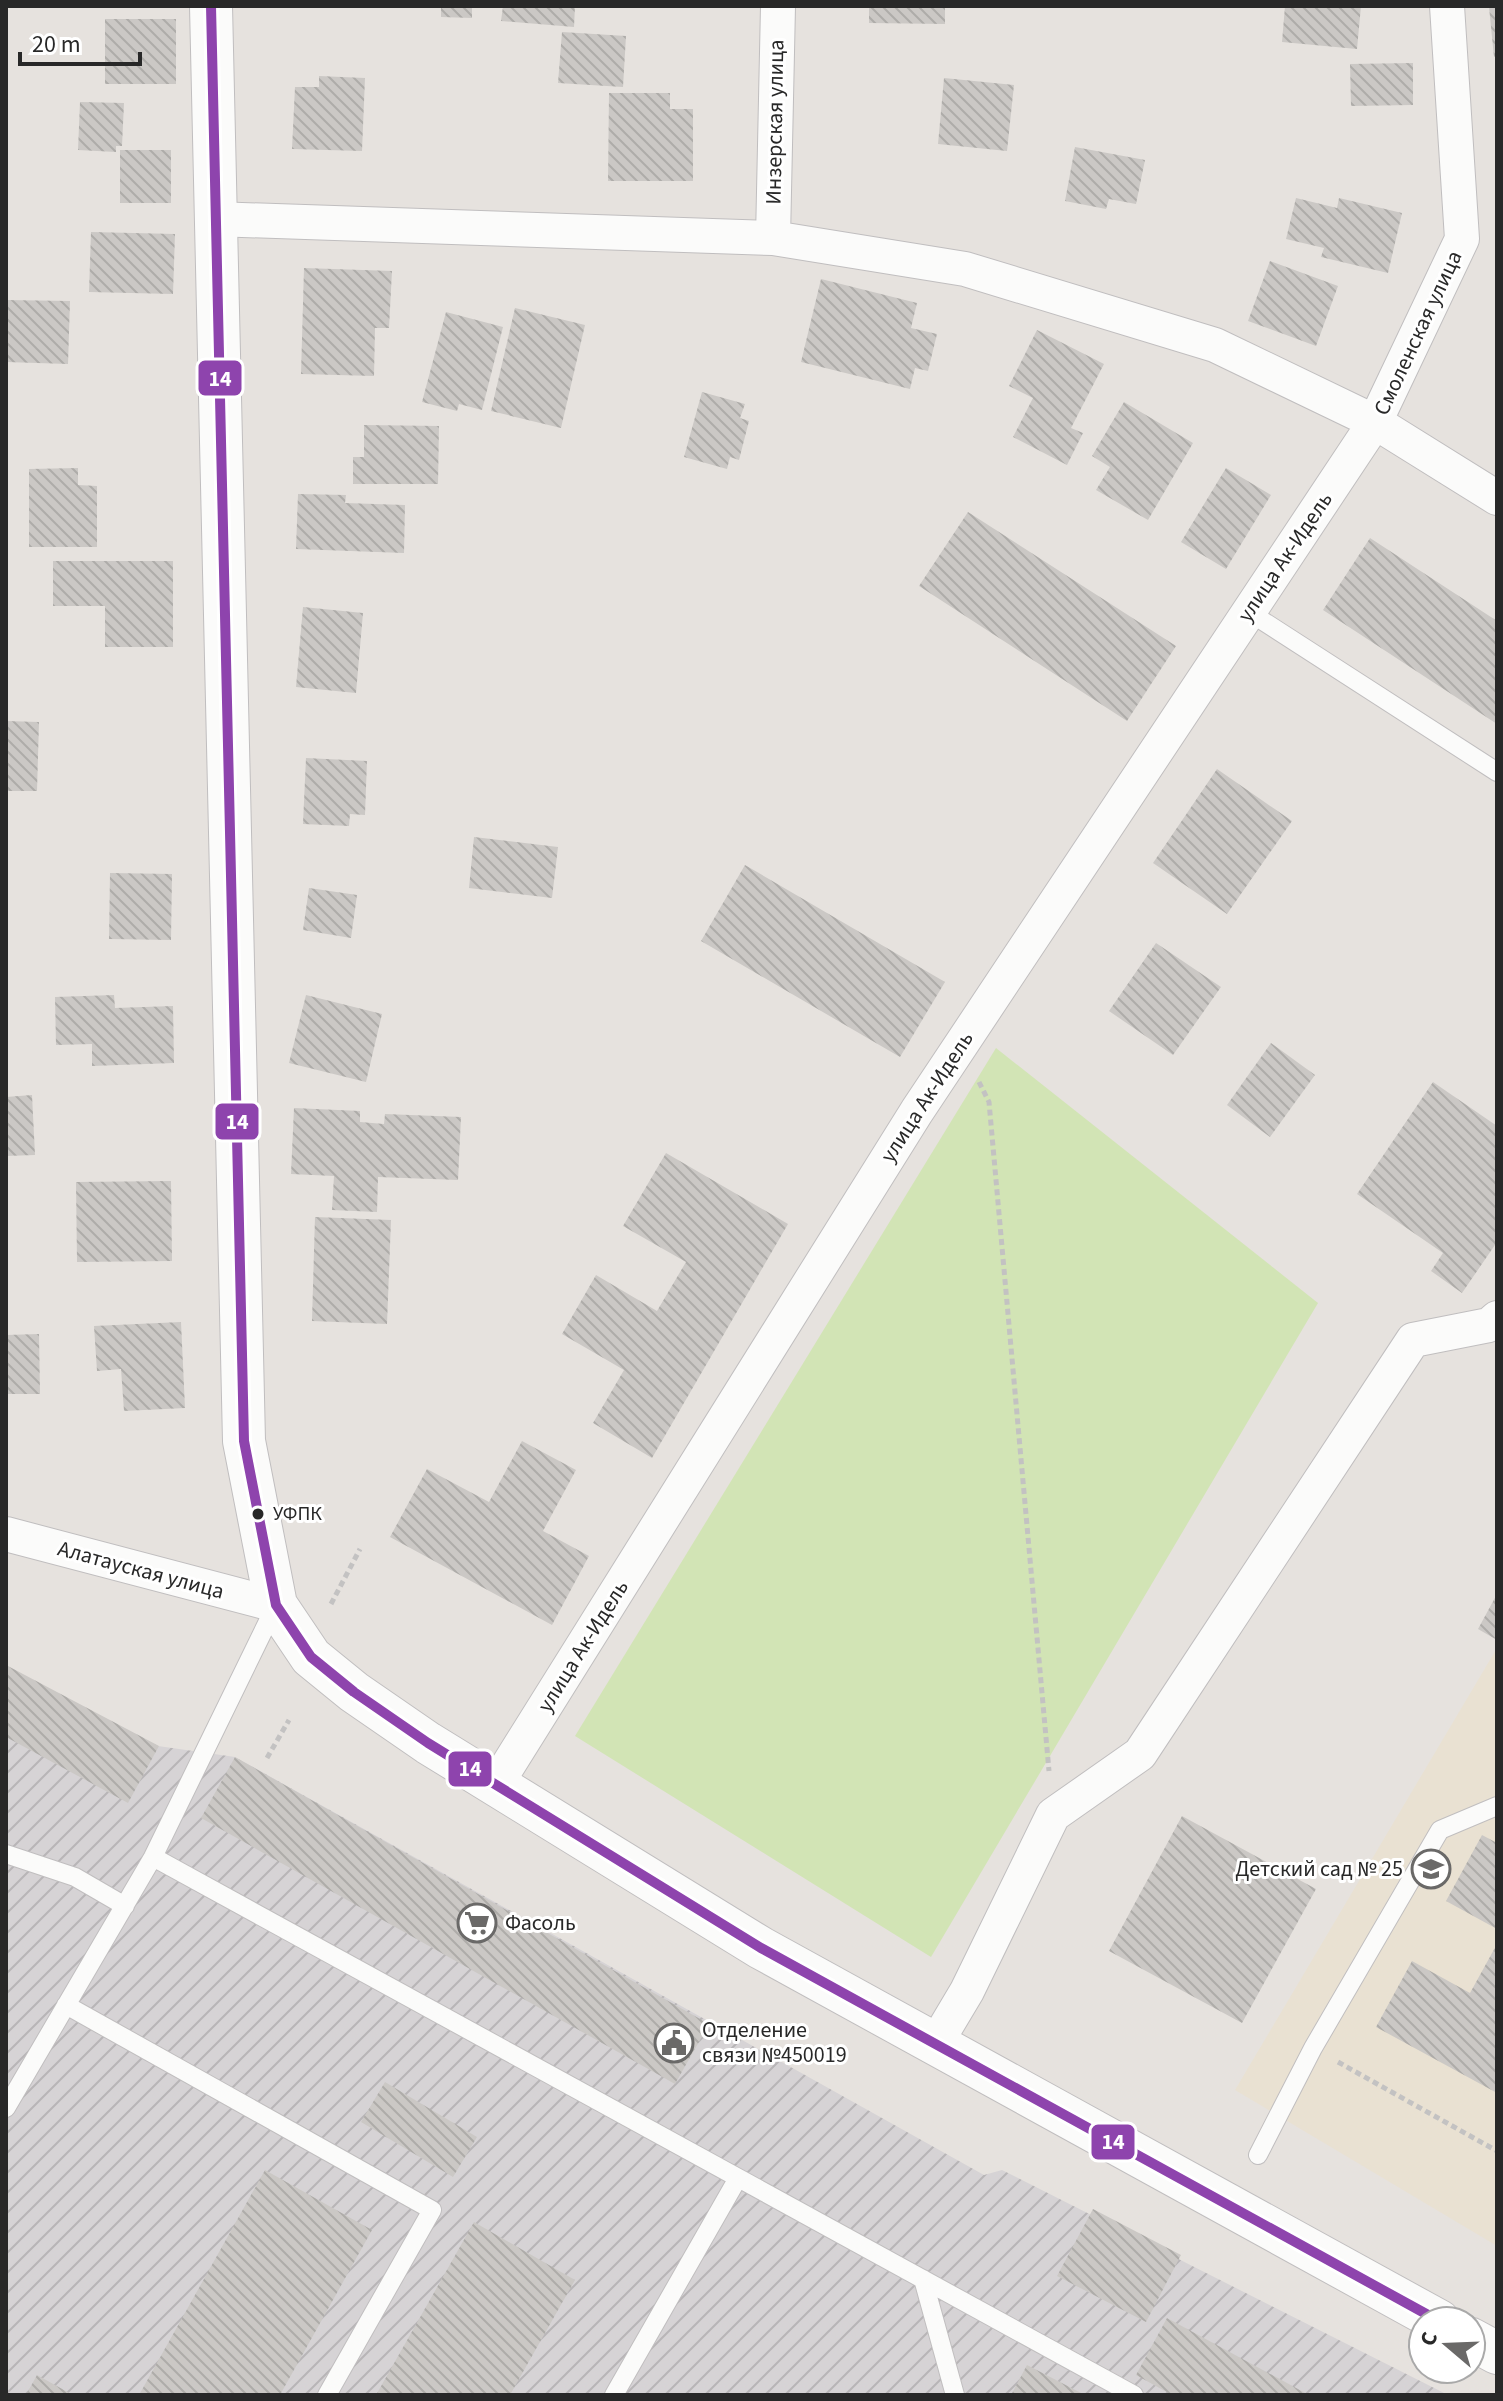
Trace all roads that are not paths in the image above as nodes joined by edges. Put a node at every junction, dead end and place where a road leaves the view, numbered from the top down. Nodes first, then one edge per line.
1 (211, 6) edge
2 (778, 6) edge
3 (1447, 6) edge
4 (214, 219) junction
5 (773, 238) junction
6 (1375, 422) junction
7 (1497, 498) edge
8 (1249, 612) junction
9 (1497, 772) edge
10 (1497, 1318) edge
11 (6, 1534) edge
12 (276, 1605) junction
13 (497, 1783) junction
14 (1497, 1806) edge
15 (6, 1854) edge
16 (153, 1857) junction
17 (125, 1906) junction
18 (66, 2005) junction
19 (936, 2043) junction
20 (6, 2108) edge
21 (1258, 2155) dead end
22 (738, 2178) junction
23 (923, 2279) junction
24 (1410, 2305) edge
25 (327, 2395) edge
26 (614, 2395) edge
27 (955, 2395) edge
28 (1134, 2395) edge

1 - 4 street
2 - 5 street, Инзерская улица
3 - 6 street, Смоленская улица
4 - 5 street
4 - 12 street
5 - 6 street
6 - 7 street, Смоленская улица
6 - 8 street, улица Ак-Идель
8 - 9 lane
8 - 13 street, улица Ак-Идель
10 - 19 street
11 - 12 street, Алатауская улица
12 - 13 street
12 - 16 lane
13 - 19 street
14 - 21 lane
15 - 17 lane
16 - 17 lane
16 - 22 lane
17 - 18 lane
18 - 20 lane
18 - 25 lane
19 - 24 street
22 - 23 lane
22 - 26 lane
23 - 27 lane
23 - 28 lane

